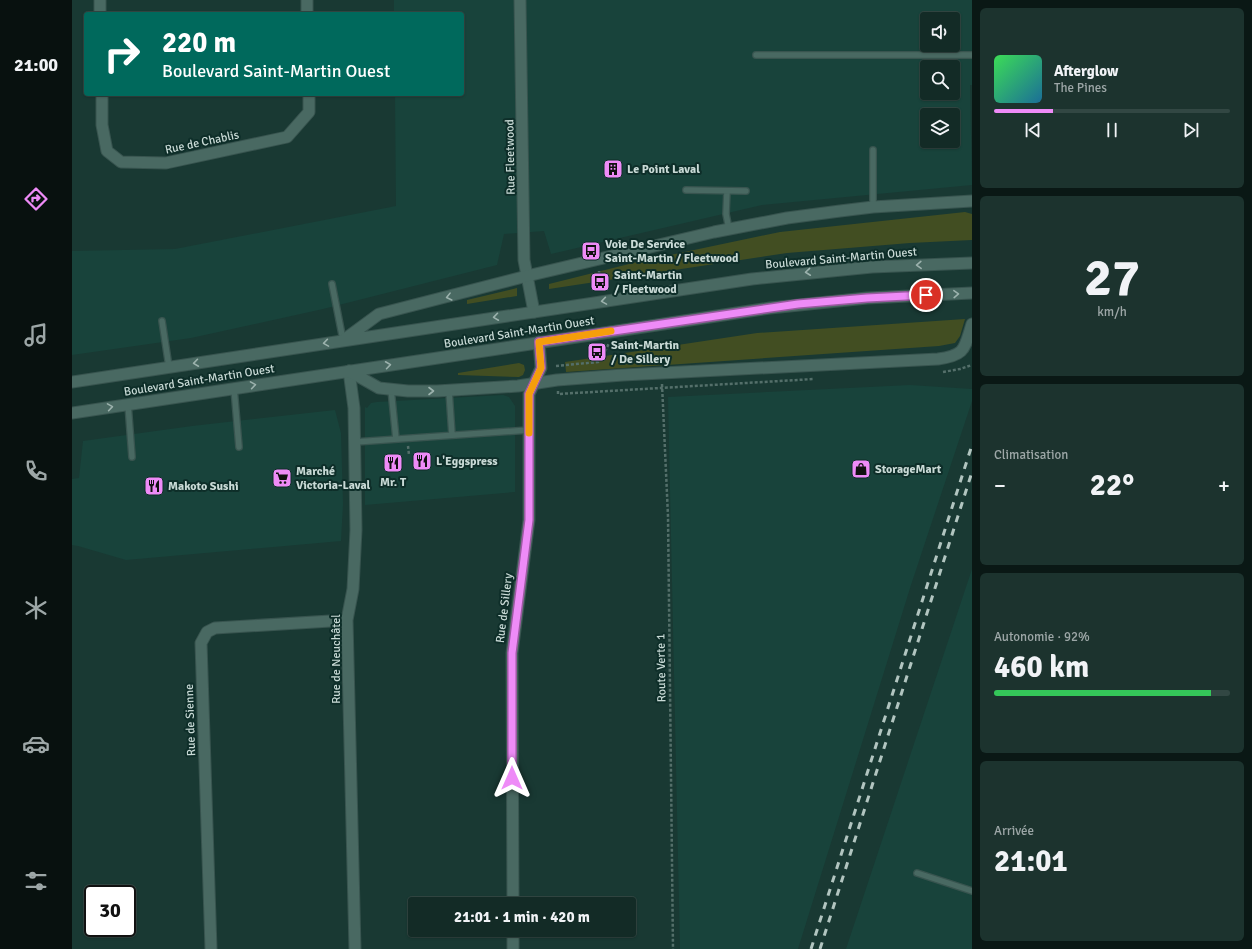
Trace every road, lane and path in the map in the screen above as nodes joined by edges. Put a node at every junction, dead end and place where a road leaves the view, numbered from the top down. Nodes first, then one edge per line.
1 (100, 0) edge
2 (307, 0) edge
3 (520, 0) edge
4 (100, 12) edge
5 (307, 12) edge
6 (972, 54) edge
7 (756, 55) dead end
8 (102, 96) edge
9 (309, 96) edge
10 (873, 150) dead end
11 (686, 190) dead end
12 (727, 191) junction
13 (746, 191) dead end
14 (972, 201) edge
15 (873, 207) junction
16 (729, 229) junction
17 (972, 263) edge
18 (598, 269) dead end
19 (527, 276) junction
20 (600, 282) dead end
21 (332, 284) dead end
22 (972, 293) edge
23 (534, 312) junction
24 (162, 321) dead end
25 (972, 324) edge
26 (343, 340) junction
27 (539, 342) junction
28 (605, 351) dead end
29 (964, 363) dead end
30 (556, 366) dead end
31 (972, 366) edge
32 (169, 367) junction
33 (349, 371) junction
34 (818, 378) dead end
35 (72, 382) edge
36 (534, 384) junction
37 (234, 388) junction
38 (663, 388) junction
39 (391, 389) junction
40 (449, 390) junction
41 (558, 390) dead end
42 (128, 404) junction
43 (72, 413) edge
44 (529, 430) junction
45 (452, 435) junction
46 (396, 439) junction
47 (355, 442) junction
48 (239, 447) dead end
49 (132, 457) dead end
50 (347, 620) junction
51 (917, 874) dead end
52 (972, 891) edge
53 (513, 897) edge
54 (513, 937) edge
55 (210, 949) edge
56 (355, 949) edge
57 (513, 949) edge
58 (673, 949) edge

1 - 4 main road
2 - 5 main road
3 - 19 main road, Rue Fleetwood
6 - 7 lane
8 - 9 main road, Rue de Chablis
10 - 15 lane
11 - 12 lane
12 - 13 lane
12 - 16 lane
14 - 15 main road
15 - 16 main road
16 - 19 main road
17 -> 23 main road, Boulevard Saint-Martin Ouest
18 - 20 path
19 - 23 main road, Rue Fleetwood
19 -> 26 main road
21 - 26 lane
27 -> 22 main road, Boulevard Saint-Martin Ouest
23 -> 26 main road, Boulevard Saint-Martin Ouest
24 - 32 lane
25 - 36 main road
26 -> 32 main road, Boulevard Saint-Martin Ouest
33 -> 27 main road, Boulevard Saint-Martin Ouest
27 - 36 main road, Rue de Sillery
28 - 30 path
29 - 31 path
32 - 35 main road, Boulevard Saint-Martin Ouest
37 -> 33 main road, Boulevard Saint-Martin Ouest
33 - 39 main road
33 - 47 main road, Rue de Neuchâtel
34 - 38 path
36 - 40 main road
36 - 44 main road, Rue de Sillery
37 - 42 main road, Boulevard Saint-Martin Ouest
37 - 48 lane
38 - 41 path
38 - 58 path, Route Verte 1
39 -> 40 main road
39 - 46 lane
40 - 45 lane
43 -> 42 main road, Boulevard Saint-Martin Ouest
42 - 49 lane
44 - 45 lane
44 - 53 main road, Rue de Sillery
45 - 46 lane
46 - 47 lane
47 - 50 main road, Rue de Neuchâtel
50 - 55 main road, Rue de Sienne
50 - 56 main road, Rue de Neuchâtel
51 - 52 lane
54 - 57 main road

